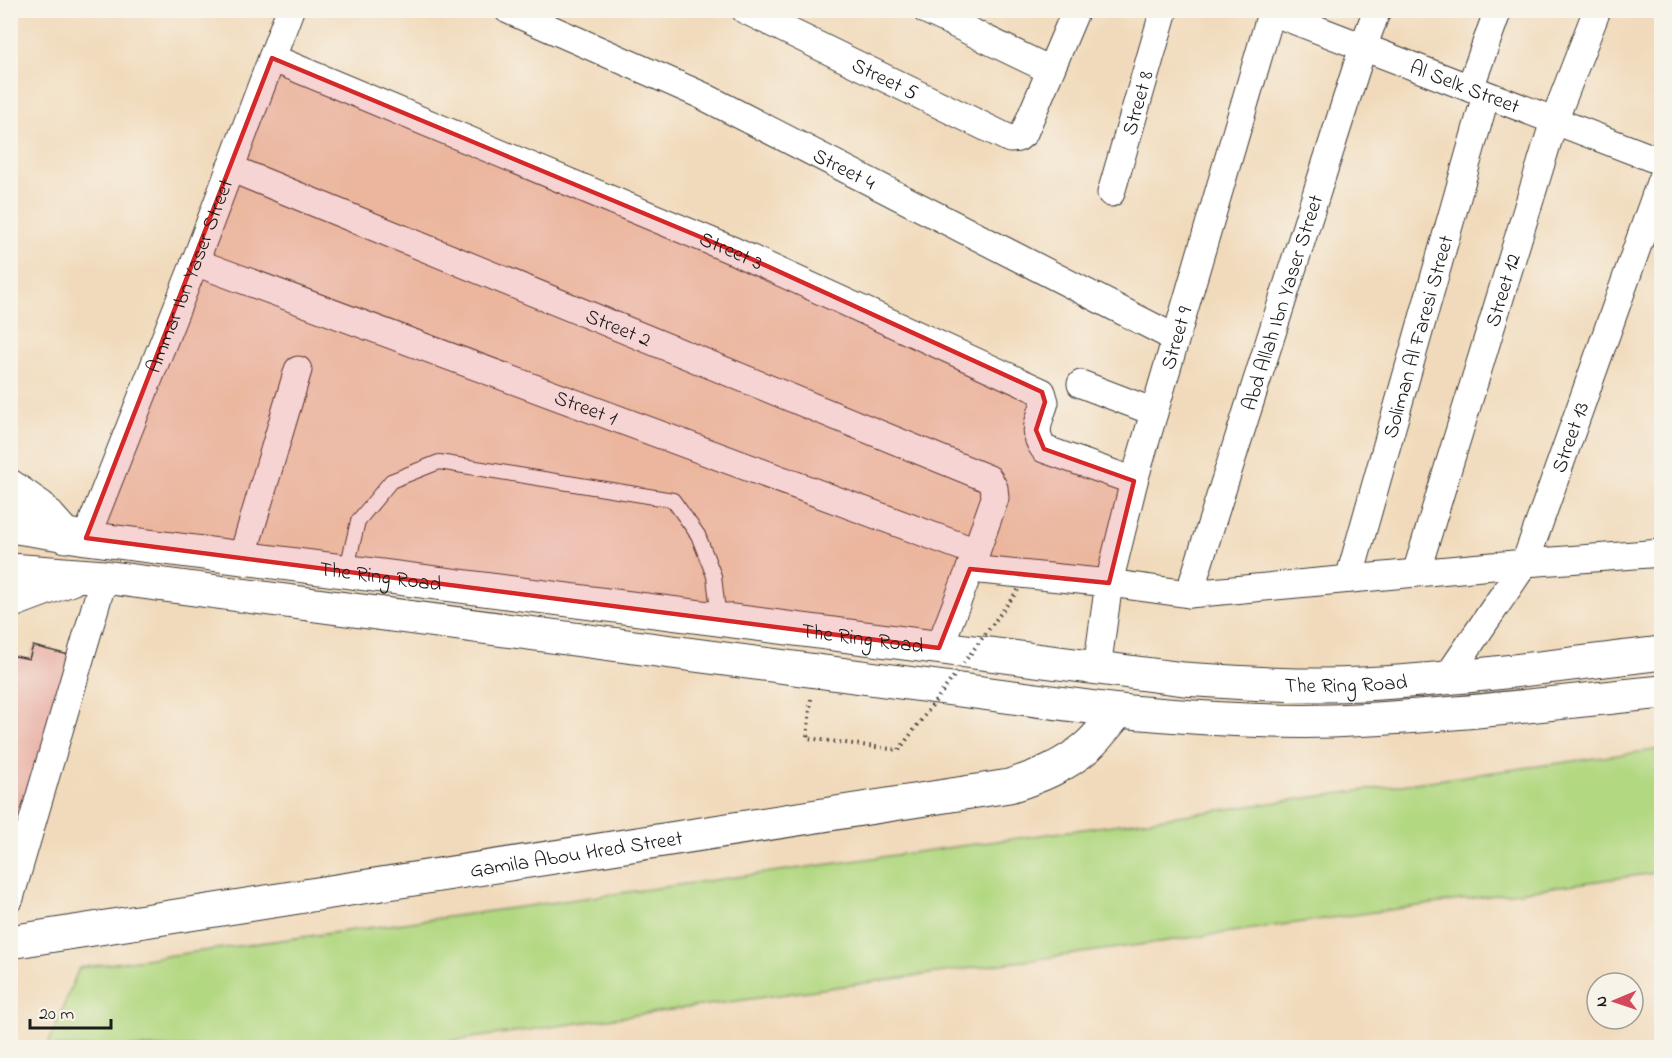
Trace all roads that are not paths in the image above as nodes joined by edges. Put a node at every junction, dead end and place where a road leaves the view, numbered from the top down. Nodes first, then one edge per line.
1 (290, 10) edge
2 (508, 10) edge
3 (745, 10) edge
4 (926, 10) edge
5 (1076, 10) edge
6 (1164, 10) edge
7 (1377, 10) edge
8 (1498, 10) edge
9 (1597, 10) edge
10 (1270, 11) edge
11 (1363, 47) junction
12 (272, 58) junction
13 (1050, 70) junction
14 (1478, 92) junction
15 (1554, 121) junction
16 (1662, 162) edge
17 (230, 168) junction
18 (1662, 177) edge
19 (1111, 193) dead end
20 (195, 262) junction
21 (1175, 338) junction
22 (298, 370) dead end
23 (1081, 384) dead end
24 (1154, 412) junction
25 (1134, 481) junction
26 (10, 486) edge
27 (10, 526) edge
28 (76, 537) junction
29 (1662, 553) edge
30 (242, 558) junction
31 (973, 561) junction
32 (1525, 563) junction
33 (10, 570) edge
34 (346, 572) junction
35 (1416, 573) junction
36 (93, 576) junction
37 (1349, 579) junction
38 (1109, 583) junction
39 (1189, 594) junction
40 (10, 602) edge
41 (719, 620) junction
42 (939, 648) junction
43 (1662, 653) edge
44 (1097, 668) junction
45 (1446, 679) junction
46 (1662, 692) edge
47 (1119, 711) junction
48 (10, 898) edge
49 (10, 942) edge

1 - 12 street, Ammar Ibn Yaser Street
2 - 21 street, Street 4
3 - 13 street, Street 5
4 - 13 street
5 - 13 street
6 - 19 street, Street 8
7 - 11 street, Abd Allah Ibn Yaser Street
8 - 14 street, Soliman Al Faresi Street
9 - 15 street, Street 12
10 - 11 street, Al Selk Street
10 - 21 street, Street 9
11 - 14 street, Al Selk Street
11 - 39 street, Abd Allah Ibn Yaser Street
12 - 17 street, Ammar Ibn Yaser Street
12 - 25 street, Street 3
14 - 15 street, Al Selk Street
14 - 37 street, Soliman Al Faresi Street
15 - 16 street, Al Selk Street
15 - 35 street, Street 12
17 - 20 street, Ammar Ibn Yaser Street
17 - 31 street, Street 2
18 - 32 street, Street 13
20 - 28 street, Ammar Ibn Yaser Street
20 - 31 street, Street 1
21 - 24 street, Street 9
22 - 30 street
23 - 24 street
24 - 25 street, Street 9
25 - 38 street, Street 9
26 - 28 main road
27 - 28 main road, The Ring Road
28 - 30 main road, The Ring Road
29 - 32 street, Street 1
30 - 34 main road, The Ring Road
31 - 38 street, Street 1
31 - 42 street
32 - 35 street, Street 1
32 - 45 street, Street 13
33 - 36 main road, The Ring Road
34 - 41 main road, The Ring Road
34 - 41 lane
35 - 37 street, Street 1
36 - 40 main road
36 - 47 main road, The Ring Road
36 - 48 street
37 - 39 street, Street 1
38 - 39 street, Street 1
38 - 44 street, Street 9
41 - 42 main road, The Ring Road
42 - 44 main road, The Ring Road
43 - 45 main road, The Ring Road
44 - 45 main road, The Ring Road
46 - 47 main road, The Ring Road
47 - 49 main road, Gamila Abou Hred Street

